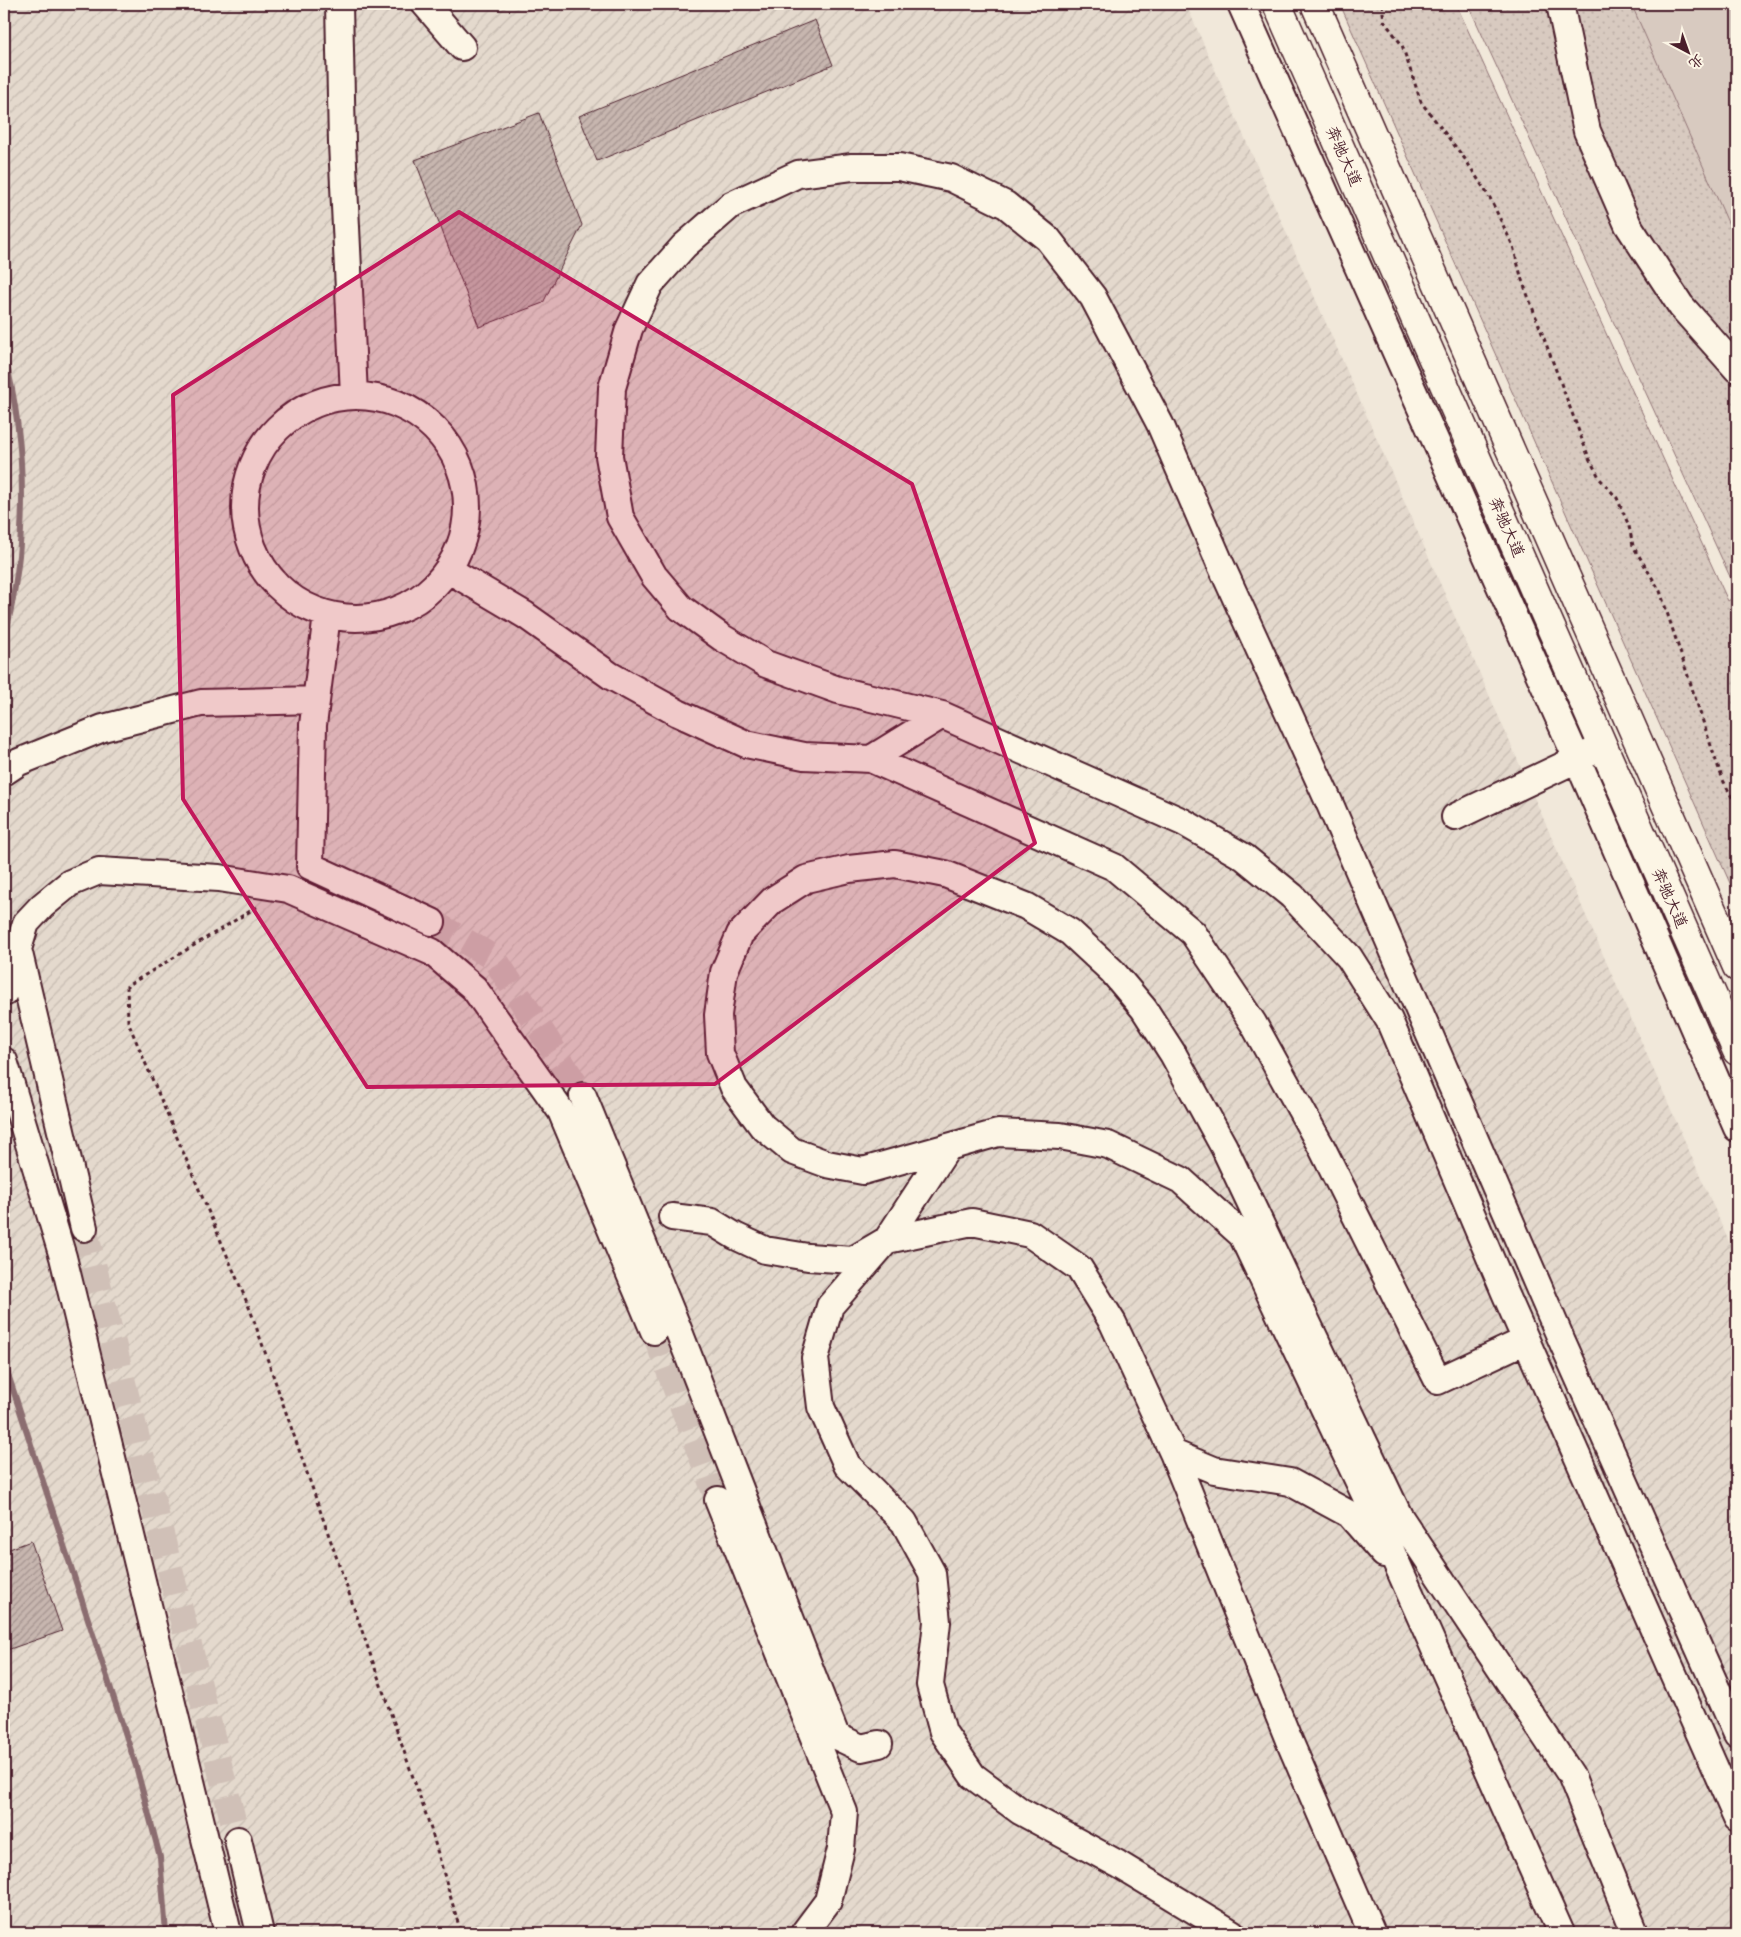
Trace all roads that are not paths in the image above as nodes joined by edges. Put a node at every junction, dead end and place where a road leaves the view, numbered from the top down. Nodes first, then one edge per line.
1 (339, 4) edge
2 (425, 4) edge
3 (1241, 4) edge
4 (1277, 4) edge
5 (1315, 4) edge
6 (1560, 4) edge
7 (462, 48) dead end
8 (1737, 369) edge
9 (354, 395) junction
10 (448, 570) junction
11 (326, 616) junction
12 (316, 700) junction
13 (942, 715) junction
14 (1604, 746) junction
15 (871, 759) junction
16 (1577, 759) junction
17 (4, 772) edge
18 (1455, 817) dead end
19 (310, 866) junction
20 (288, 889) junction
21 (432, 922) tunnel mouth
22 (1682, 925) junction
23 (1654, 937) junction
24 (18, 949) junction
25 (1737, 967) edge
26 (4, 993) edge
27 (1737, 1051) edge
28 (4, 1061) edge
29 (582, 1096) tunnel mouth
30 (1737, 1128) edge
31 (948, 1147) junction
32 (672, 1217) dead end
33 (84, 1228) tunnel mouth
34 (887, 1240) junction
35 (654, 1331) tunnel mouth
36 (1526, 1340) junction
37 (1173, 1453) junction
38 (718, 1500) tunnel mouth
39 (1402, 1574) junction
40 (803, 1711) junction
41 (1737, 1734) edge
42 (836, 1736) junction
43 (879, 1744) dead end
44 (1737, 1818) edge
45 (238, 1840) tunnel mouth
46 (228, 1933) edge
47 (260, 1933) edge
48 (804, 1933) edge
49 (1232, 1933) edge
50 (1372, 1933) edge
51 (1560, 1933) edge
52 (1635, 1933) edge

1 - 9 street
2 - 7 street
3 - 16 street
4 - 14 main road, 奔驰大道
5 - 25 main road, 奔驰大道
6 - 8 street
9 - 10 street
9 - 11 street
10 - 11 street
10 - 15 street
11 - 12 street
12 - 17 street
12 - 19 street
13 - 15 street
13 - 36 street
13 - 41 street
14 - 16 street
14 - 22 main road, 奔驰大道
15 - 36 street
16 - 18 street
16 - 23 street
19 - 20 street
19 - 21 street
20 - 24 street
20 - 35 street
22 - 23 street
22 - 27 main road, 奔驰大道
23 - 30 street
24 - 26 street
24 - 33 street
28 - 46 street
29 - 42 street
31 - 34 street
31 - 39 street
31 - 52 street
32 - 34 street
34 - 37 street
34 - 49 street
36 - 44 street
37 - 39 street
37 - 50 street
38 - 40 street
39 - 51 street
40 - 42 street
40 - 48 street
42 - 43 street
45 - 47 street

